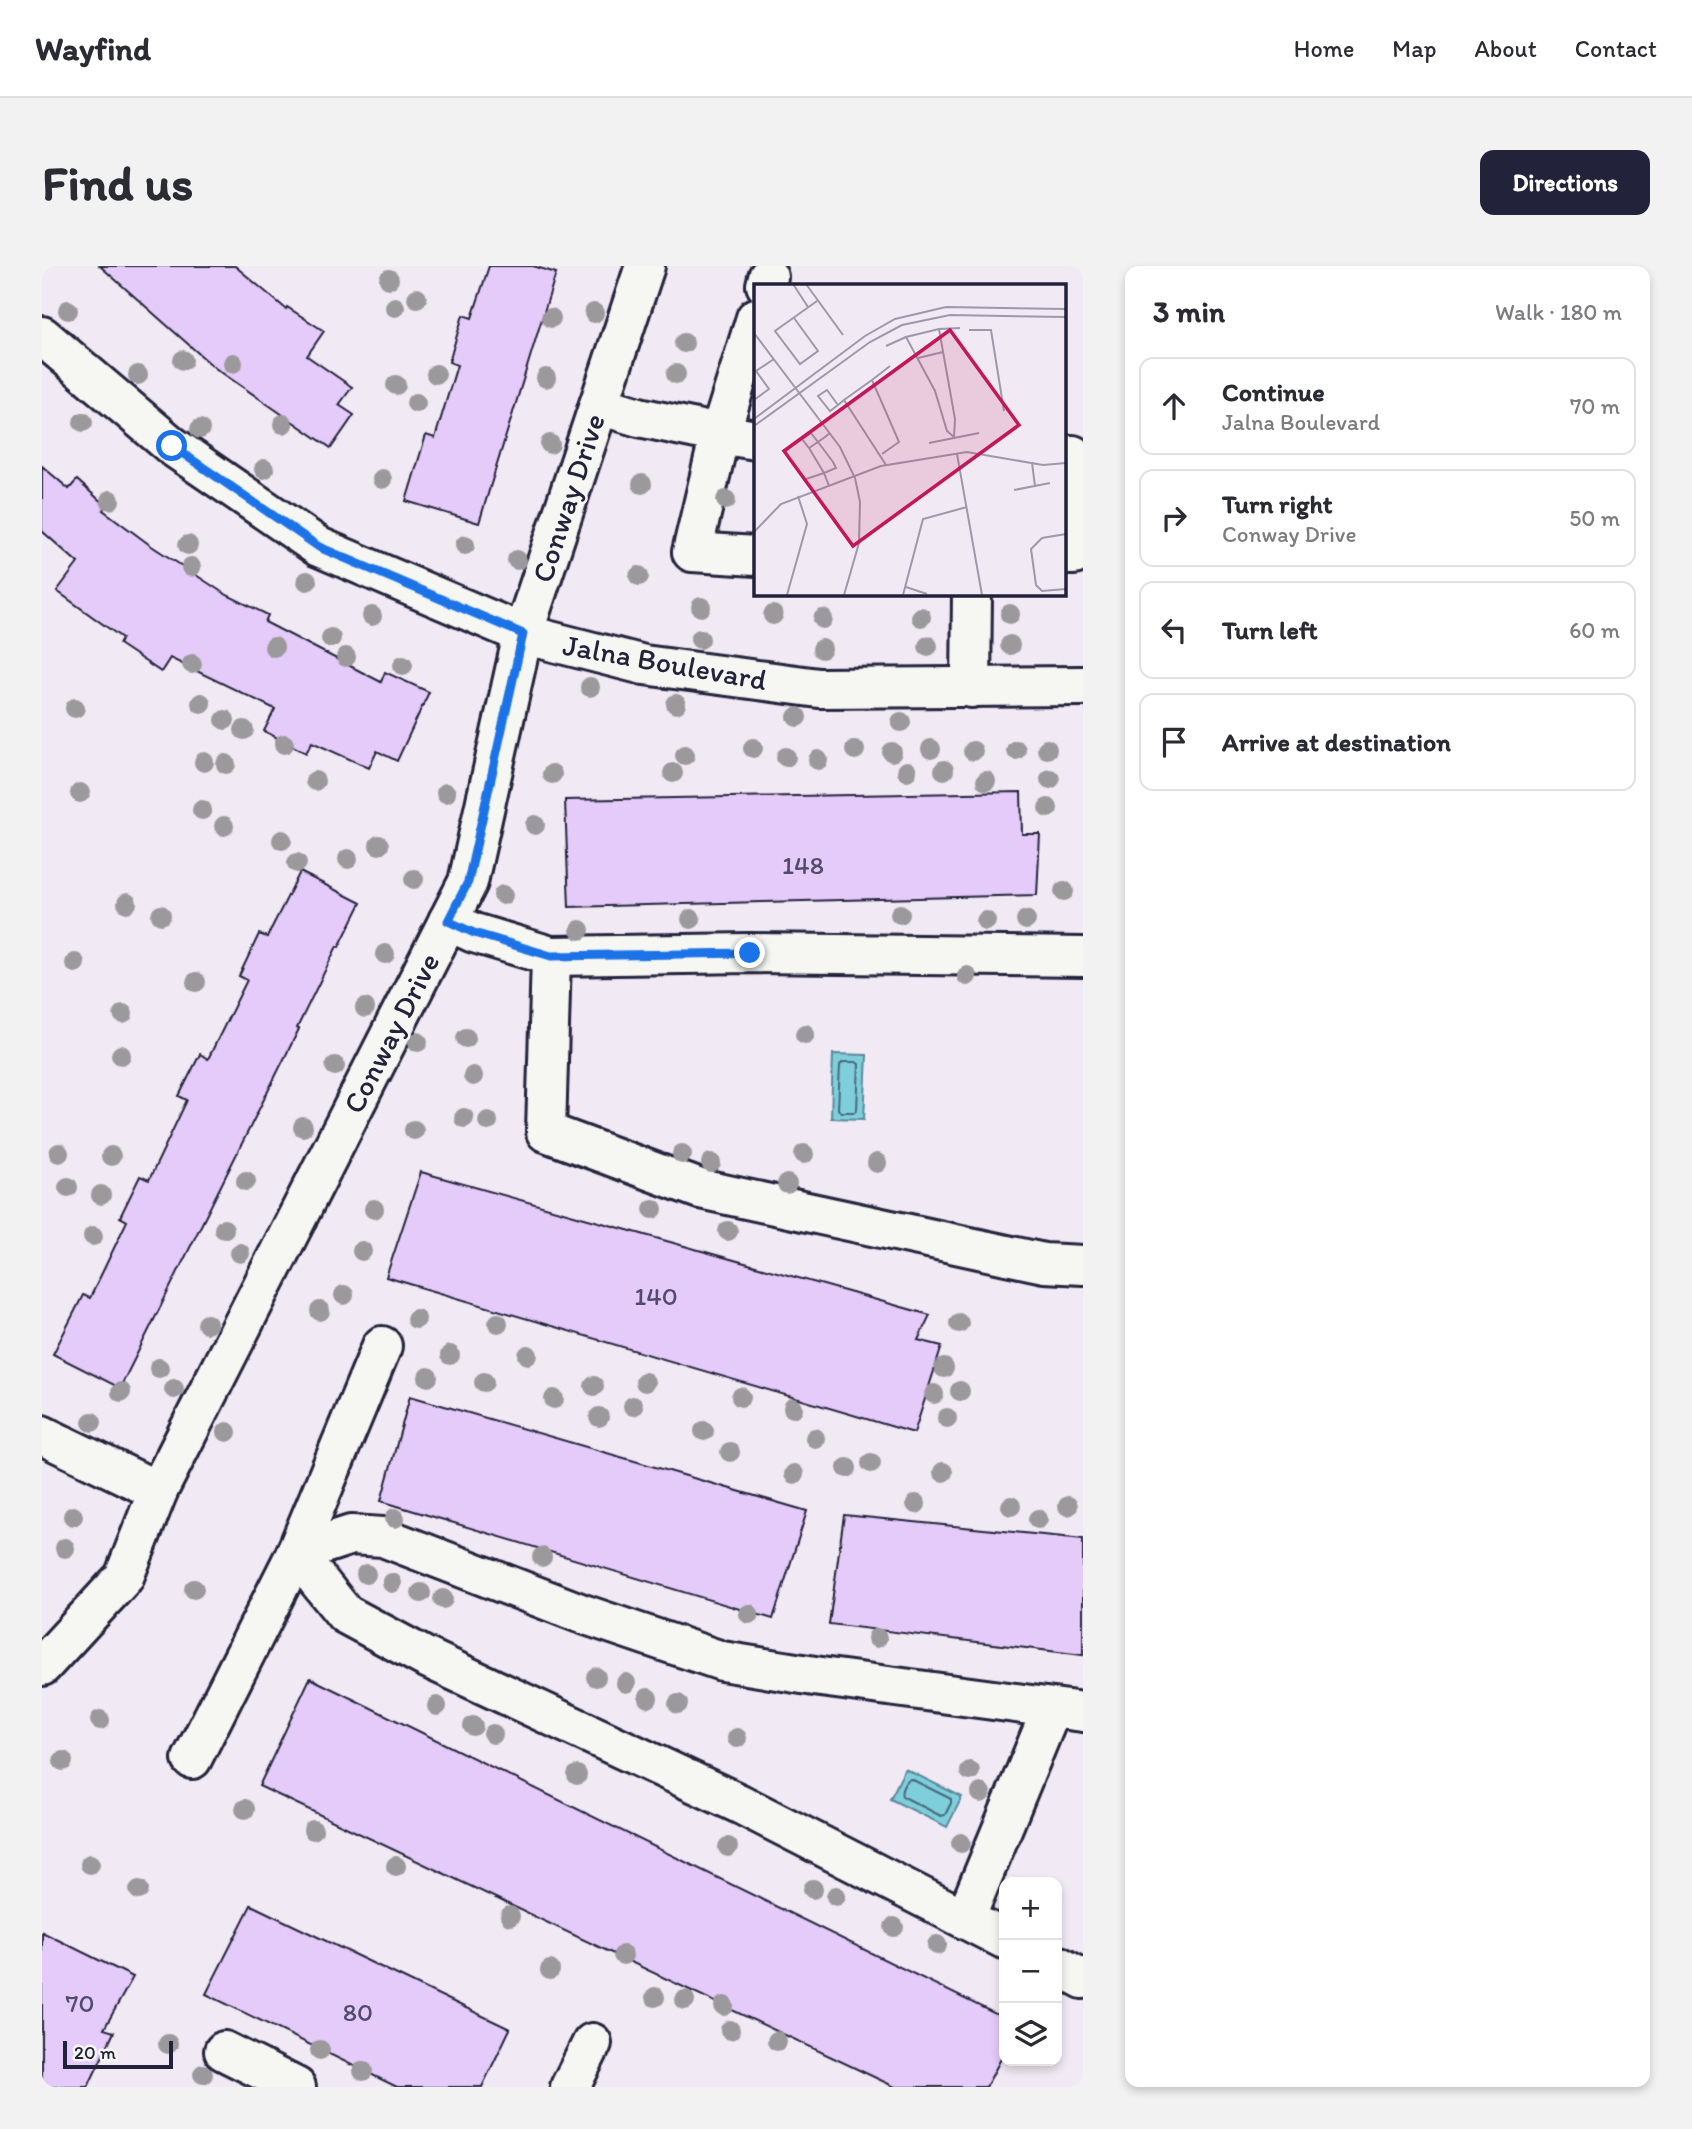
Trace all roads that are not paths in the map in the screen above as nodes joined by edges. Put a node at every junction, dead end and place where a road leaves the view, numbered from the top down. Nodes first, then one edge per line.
1 (645, 266) edge
2 (754, 331) edge
3 (42, 336) edge
4 (599, 405) junction
5 (738, 438) edge
6 (1066, 455) edge
7 (1066, 555) edge
8 (754, 556) edge
9 (972, 595) edge
10 (523, 634) junction
11 (1083, 686) edge
12 (971, 688) junction
13 (448, 921) junction
14 (551, 956) junction
15 (1083, 957) edge
16 (1083, 1265) edge
17 (382, 1346) dead end
18 (42, 1435) edge
19 (158, 1491) junction
20 (296, 1553) junction
21 (42, 1665) edge
22 (1068, 1710) edge
23 (192, 1759) dead end
24 (965, 1919) junction
25 (999, 1936) edge
26 (1062, 1968) edge
27 (1083, 1979) edge
28 (592, 2043) dead end
29 (225, 2051) dead end
30 (296, 2087) edge
31 (570, 2087) edge

1 - 4 street, Conway Drive
2 - 5 street
3 - 10 street, Jalna Boulevard
4 - 5 street
4 - 10 street, Conway Drive
5 - 8 street
6 - 7 street
9 - 12 street
10 - 12 street, Jalna Boulevard
10 - 13 street, Conway Drive
11 - 12 street, Jalna Boulevard
13 - 14 street
13 - 19 street, Conway Drive
14 - 15 street
14 - 16 street
17 - 20 street
18 - 19 street
19 - 21 street, Conway Drive
20 - 22 street
20 - 23 street
20 - 24 street
22 - 24 street
24 - 25 street
26 - 27 street
28 - 31 street
29 - 30 street

